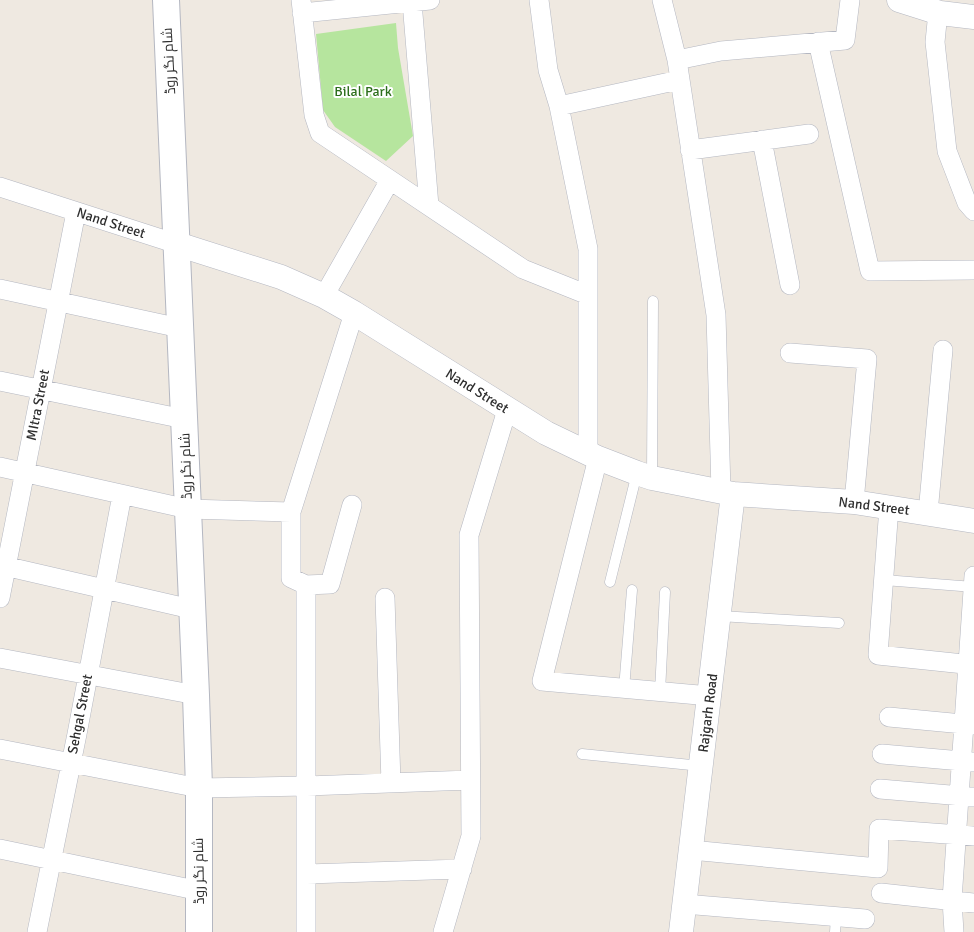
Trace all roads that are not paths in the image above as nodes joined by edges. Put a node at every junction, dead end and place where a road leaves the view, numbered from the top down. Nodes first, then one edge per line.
1 (166, 0) edge
2 (539, 0) edge
3 (662, 0) edge
4 (850, 0) edge
5 (899, 0) edge
6 (421, 1) edge
7 (301, 7) edge
8 (938, 12) junction
9 (974, 17) edge
10 (818, 42) junction
11 (677, 60) junction
12 (679, 80) junction
13 (559, 106) junction
14 (809, 134) dead end
15 (762, 140) junction
16 (690, 150) junction
17 (390, 180) junction
18 (0, 187) edge
19 (429, 206) junction
20 (974, 211) edge
21 (76, 212) junction
22 (177, 244) junction
23 (974, 270) edge
24 (790, 285) dead end
25 (0, 289) edge
26 (588, 295) junction
27 (324, 296) junction
28 (653, 300) dead end
29 (58, 302) junction
30 (354, 314) junction
31 (180, 328) junction
32 (943, 350) dead end
33 (790, 353) dead end
34 (0, 381) edge
35 (41, 390) junction
36 (508, 410) junction
37 (184, 419) junction
38 (593, 456) junction
39 (0, 467) edge
40 (25, 473) junction
41 (644, 475) junction
42 (727, 492) junction
43 (122, 495) junction
44 (854, 502) junction
45 (352, 505) dead end
46 (889, 507) junction
47 (188, 509) junction
48 (291, 512) junction
49 (928, 513) junction
50 (974, 522) edge
51 (3, 566) edge
52 (884, 580) junction
53 (610, 582) dead end
54 (974, 583) edge
55 (306, 585) junction
56 (104, 588) junction
57 (632, 590) dead end
58 (665, 592) dead end
59 (0, 598) edge
60 (385, 598) dead end
61 (191, 609) junction
62 (719, 616) junction
63 (839, 623) dead end
64 (0, 658) edge
65 (971, 665) edge
66 (88, 675) junction
67 (624, 689) junction
68 (660, 692) junction
69 (196, 695) junction
70 (710, 696) junction
71 (889, 717) dead end
72 (969, 724) edge
73 (0, 749) edge
74 (582, 754) dead end
75 (882, 754) dead end
76 (968, 762) edge
77 (71, 764) junction
78 (702, 766) junction
79 (470, 780) junction
80 (391, 783) junction
81 (307, 786) junction
82 (198, 788) junction
83 (880, 789) dead end
84 (967, 797) edge
85 (965, 835) edge
86 (0, 849) edge
87 (691, 850) junction
88 (51, 860) junction
89 (462, 869) junction
90 (307, 874) junction
91 (200, 891) junction
92 (881, 893) dead end
93 (952, 900) junction
94 (974, 903) edge
95 (684, 904) junction
96 (865, 919) dead end
97 (835, 924) edge
98 (37, 932) edge
99 (200, 932) edge
100 (306, 932) edge
101 (442, 932) edge
102 (681, 932) edge
103 (954, 932) edge

1 - 22 main road, شام نگر روڈ
2 - 13 street
3 - 11 street
4 - 10 street
5 - 8 street
6 - 7 street
6 - 19 street
7 - 17 street
8 - 9 street
8 - 20 street
10 - 11 street
10 - 23 street
11 - 12 street
12 - 13 street
12 - 16 street
13 - 26 street
14 - 15 street
15 - 16 street
15 - 24 street
16 - 42 street
17 - 19 street
17 - 27 street
18 - 21 street, Nand Street
19 - 26 street
21 - 22 street, Nand Street
21 - 29 street, MItra Street
22 - 27 street, Nand Street
22 - 31 main road, شام نگر روڈ
25 - 29 street
26 - 38 street
27 - 30 street, Nand Street
28 - 41 lane
29 - 31 street
29 - 35 street, MItra Street
30 - 36 street, Nand Street
30 - 48 street
31 - 37 main road, شام نگر روڈ
32 - 49 street
33 - 44 street
34 - 35 street
35 - 37 street
35 - 40 street, MItra Street
36 - 38 street, Nand Street
36 - 79 street
37 - 47 main road, شام نگر روڈ
38 - 41 street, Nand Street
38 - 67 street
39 - 40 street
40 - 43 street
40 - 51 street, MItra Street
41 - 42 street, Nand Street
41 - 53 lane
42 - 44 street, Nand Street
42 - 62 street, Rajgarh Road
43 - 47 street
43 - 56 street, Sehgal Street
44 - 46 street, Nand Street
45 - 55 street
46 - 49 street, Nand Street
46 - 52 street
47 - 48 street
47 - 61 main road, شام نگر روڈ
48 - 55 street
49 - 50 street, Nand Street
51 - 56 street
51 - 59 street, MItra Street
52 - 54 lane
52 - 65 street
54 - 65 street
55 - 81 street
56 - 61 street
56 - 66 street, Sehgal Street
57 - 67 lane
58 - 68 lane
60 - 80 street
61 - 69 main road, شام نگر روڈ
62 - 63 lane
62 - 70 street, Rajgarh Road
64 - 66 street
65 - 72 street
66 - 69 street
66 - 77 street, Sehgal Street
67 - 68 street
68 - 70 street
69 - 82 main road, شام نگر روڈ
70 - 78 street, Rajgarh Road
71 - 72 street
72 - 76 street
73 - 77 street
74 - 78 lane
75 - 76 street
76 - 84 street
77 - 82 street
77 - 88 street, Sehgal Street
78 - 87 street, Rajgarh Road
79 - 80 street
79 - 89 street
80 - 81 street
81 - 82 street
81 - 90 street
82 - 91 main road, شام نگر روڈ
83 - 84 street
84 - 85 street
85 - 87 street
85 - 93 street
86 - 88 street
87 - 95 street, Rajgarh Road
88 - 91 street
88 - 98 street, Sehgal Street
89 - 90 street
89 - 101 street
90 - 100 street
91 - 99 main road, شام نگر روڈ
92 - 93 street
93 - 94 street
93 - 103 street
95 - 97 street
95 - 102 street, Rajgarh Road
96 - 97 street

